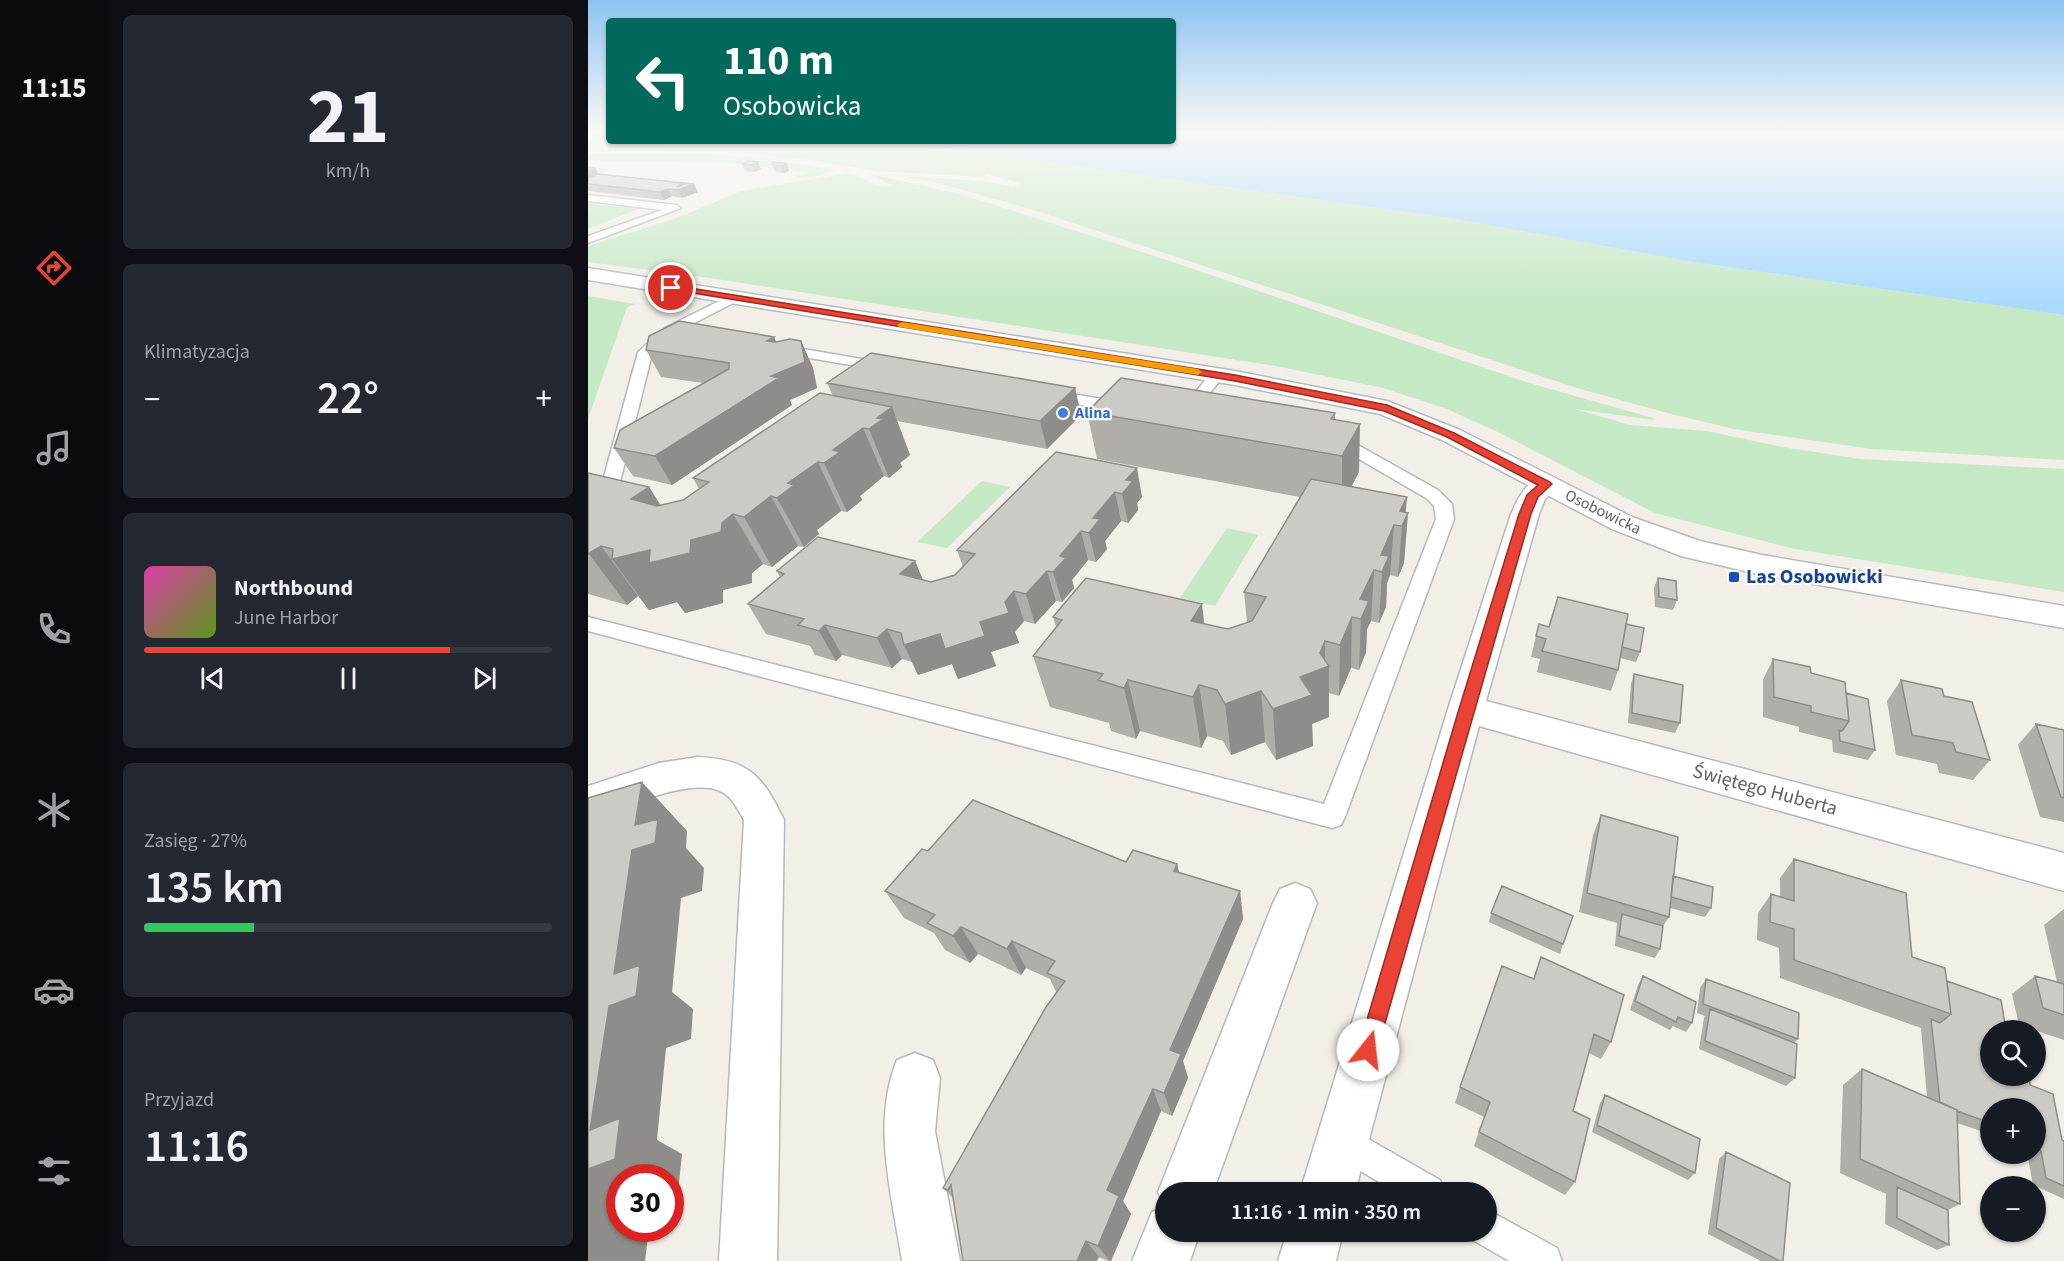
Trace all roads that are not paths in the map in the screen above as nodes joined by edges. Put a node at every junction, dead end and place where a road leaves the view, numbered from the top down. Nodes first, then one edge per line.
1 (588, 198) edge
2 (588, 240) edge
3 (588, 274) edge
4 (733, 298) junction
5 (670, 331) junction
6 (703, 336) edge
7 (760, 346) edge
8 (896, 369) edge
9 (1217, 375) junction
10 (1033, 393) edge
11 (1136, 410) edge
12 (1204, 422) edge
13 (1316, 441) edge
14 (1546, 484) junction
15 (588, 511) edge
16 (2064, 617) edge
17 (588, 624) edge
18 (1466, 709) junction
19 (588, 803) edge
20 (2064, 872) edge
21 (1295, 903) dead end
22 (915, 1078) dead end
23 (1342, 1141) junction
24 (1190, 1182) edge
25 (1330, 1182) edge
26 (1411, 1182) edge
27 (1497, 1233) edge
28 (1168, 1242) edge
29 (1313, 1242) edge
30 (748, 1261) edge
31 (931, 1261) edge
32 (1161, 1261) edge
33 (1307, 1261) edge
34 (1544, 1261) edge

1 - 2 lane
3 - 4 street, Osobowicka
4 - 5 lane
4 - 9 street, Osobowicka
5 - 6 lane
5 - 15 lane
7 - 8 lane
9 - 12 lane
9 - 14 street, Osobowicka
10 - 11 lane
13 - 17 lane
14 - 16 street, Osobowicka
14 - 18 street
18 - 20 street, Świętego Huberta
18 - 23 street
19 - 30 street
21 - 24 street
22 - 31 street
23 - 25 street
23 - 26 lane
27 - 34 lane
28 - 32 street
29 - 33 street

